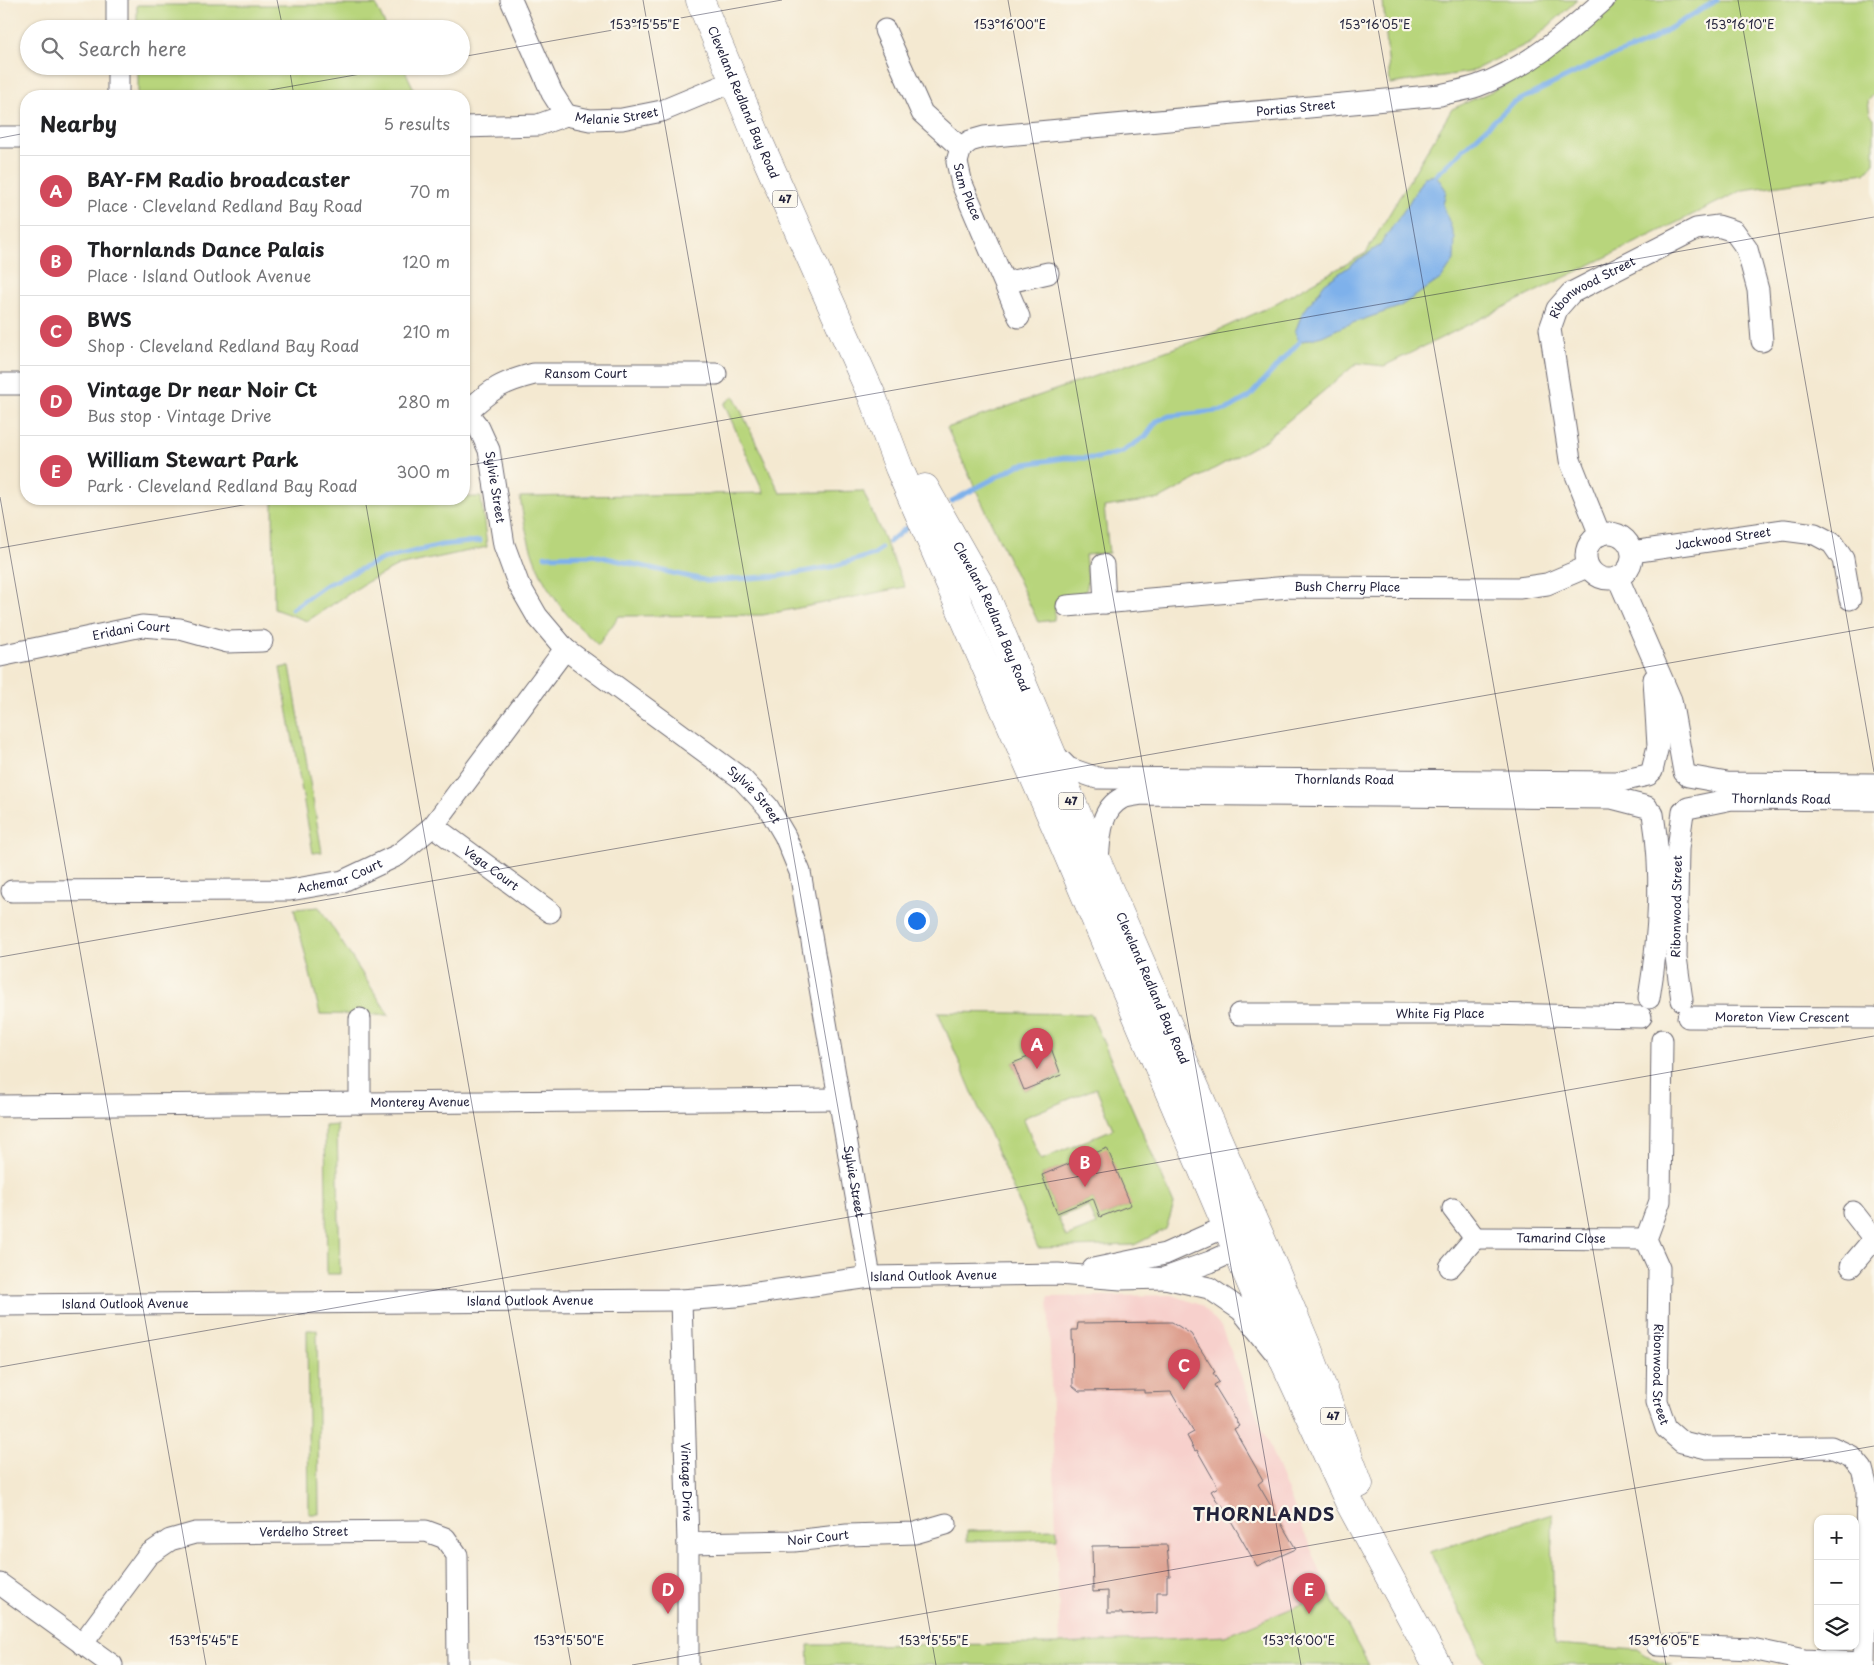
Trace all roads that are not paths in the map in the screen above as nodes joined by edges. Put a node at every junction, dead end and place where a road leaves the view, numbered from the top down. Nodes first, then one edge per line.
1 (117, 0) edge
2 (512, 0) edge
3 (700, 0) edge
4 (1604, 0) edge
5 (117, 20) edge
6 (885, 30) dead end
7 (118, 75) edge
8 (734, 81) junction
9 (118, 90) edge
10 (566, 116) junction
11 (470, 127) edge
12 (20, 137) edge
13 (0, 138) edge
14 (961, 148) junction
15 (1048, 273) dead end
16 (1004, 283) junction
17 (1019, 317) dead end
18 (1762, 341) dead end
19 (716, 374) dead end
20 (0, 384) edge
21 (20, 384) edge
22 (872, 396) junction
23 (470, 406) edge
24 (470, 416) edge
25 (1600, 534) junction
26 (1632, 552) junction
27 (1103, 565) dead end
28 (1588, 567) junction
29 (1618, 578) junction
30 (985, 594) junction
31 (1850, 599) dead end
32 (1105, 603) junction
33 (1067, 606) dead end
34 (262, 641) dead end
35 (565, 649) junction
36 (0, 656) edge
37 (1652, 659) junction
38 (1014, 731) junction
39 (1050, 750) junction
40 (1650, 773) junction
41 (1686, 774) junction
42 (1874, 784) edge
43 (1874, 800) edge
44 (1650, 810) junction
45 (1686, 810) junction
46 (433, 826) junction
47 (1098, 864) junction
48 (12, 891) dead end
49 (550, 912) dead end
50 (1645, 1008) junction
51 (1685, 1009) junction
52 (1239, 1014) dead end
53 (1874, 1018) edge
54 (360, 1019) dead end
55 (1662, 1040) junction
56 (839, 1099) junction
57 (360, 1104) junction
58 (0, 1106) edge
59 (1453, 1209) dead end
60 (1853, 1212) dead end
61 (1256, 1227) junction
62 (1231, 1238) junction
63 (1475, 1238) junction
64 (1646, 1239) junction
65 (1851, 1266) dead end
66 (1450, 1267) dead end
67 (1058, 1274) junction
68 (870, 1277) junction
69 (1165, 1278) junction
70 (681, 1300) junction
71 (0, 1305) edge
72 (1285, 1363) junction
73 (946, 1524) dead end
74 (688, 1543) junction
75 (0, 1584) edge
76 (1400, 1596) junction
77 (82, 1644) junction
78 (1658, 1646) dead end
79 (1699, 1656) edge
80 (1864, 1664) edge
81 (112, 1665) edge
82 (458, 1665) edge
83 (688, 1665) edge
84 (1438, 1665) edge

1 - 5 street
2 - 10 street
3 - 8 highway, Cleveland Redland Bay Road / 47
4 - 14 street, Portias Street
6 - 14 street, Sam Place
7 - 9 street
8 - 10 street, Melanie Street
8 - 22 highway, Cleveland Redland Bay Road / 47
10 - 11 street, Melanie Street
12 - 13 street
14 - 16 street, Sam Place
15 - 16 street
16 - 17 street, Sam Place
18 - 25 street, Ribonwood Street
19 - 23 street, Ransom Court
20 - 21 street
22 - 30 highway, Cleveland Redland Bay Road / 47
22 - 38 highway, Cleveland Redland Bay Road / 47
24 - 35 street, Sylvie Street
25 - 26 street
25 - 28 street
26 - 29 street
26 - 31 street, Jackwood Street
27 - 32 street
28 - 29 street
28 - 32 street, Bush Cherry Place
29 - 37 street
30 - 38 highway
30 - 39 highway, Cleveland Redland Bay Road / 47
32 - 33 street, Bush Cherry Place
34 - 36 street, Eridani Court
35 - 46 street, Achemar Court
35 - 56 street, Sylvie Street
37 - 40 street
37 - 41 street
38 - 62 highway, Cleveland Redland Bay Road / 47
39 - 40 street, Thornlands Road
39 - 47 highway, Cleveland Redland Bay Road / 47
40 - 41 street, Thornlands Road
40 - 44 street
41 - 42 street, Thornlands Road
41 - 45 street
43 - 45 street, Thornlands Road
44 - 45 street, Thornlands Road
44 - 47 street, Thornlands Road
44 - 50 street, Ribonwood Street
45 - 51 street, Ribonwood Street
46 - 48 street, Achemar Court
46 - 49 street, Vega Court
47 - 61 highway, Cleveland Redland Bay Road / 47
50 - 51 street
50 - 52 street, White Fig Place
50 - 55 street
51 - 53 street, Moreton View Crescent
51 - 55 street
54 - 57 street
55 - 64 street
56 - 57 street, Monterey Avenue
56 - 68 street, Sylvie Street
57 - 58 street, Monterey Avenue
59 - 63 street
60 - 65 street
61 - 62 street, Island Outlook Avenue
61 - 76 highway, Cleveland Redland Bay Road / 47
62 - 67 street, Island Outlook Avenue
62 - 69 street, Island Outlook Avenue
62 - 72 highway, Cleveland Redland Bay Road / 47
63 - 64 street, Tamarind Close
63 - 66 street
64 - 80 street, Ribonwood Street
67 - 68 street, Island Outlook Avenue
67 - 69 street, Island Outlook Avenue
68 - 70 street, Island Outlook Avenue
69 - 72 street
70 - 71 street, Island Outlook Avenue
70 - 74 street, Vintage Drive
72 - 76 highway, Cleveland Redland Bay Road / 47
73 - 74 street, Noir Court
74 - 83 street, Vintage Drive
75 - 77 street
76 - 84 highway, Cleveland Redland Bay Road / 47
77 - 81 street
77 - 82 street, Verdelho Street
78 - 79 street
79 - 80 street

